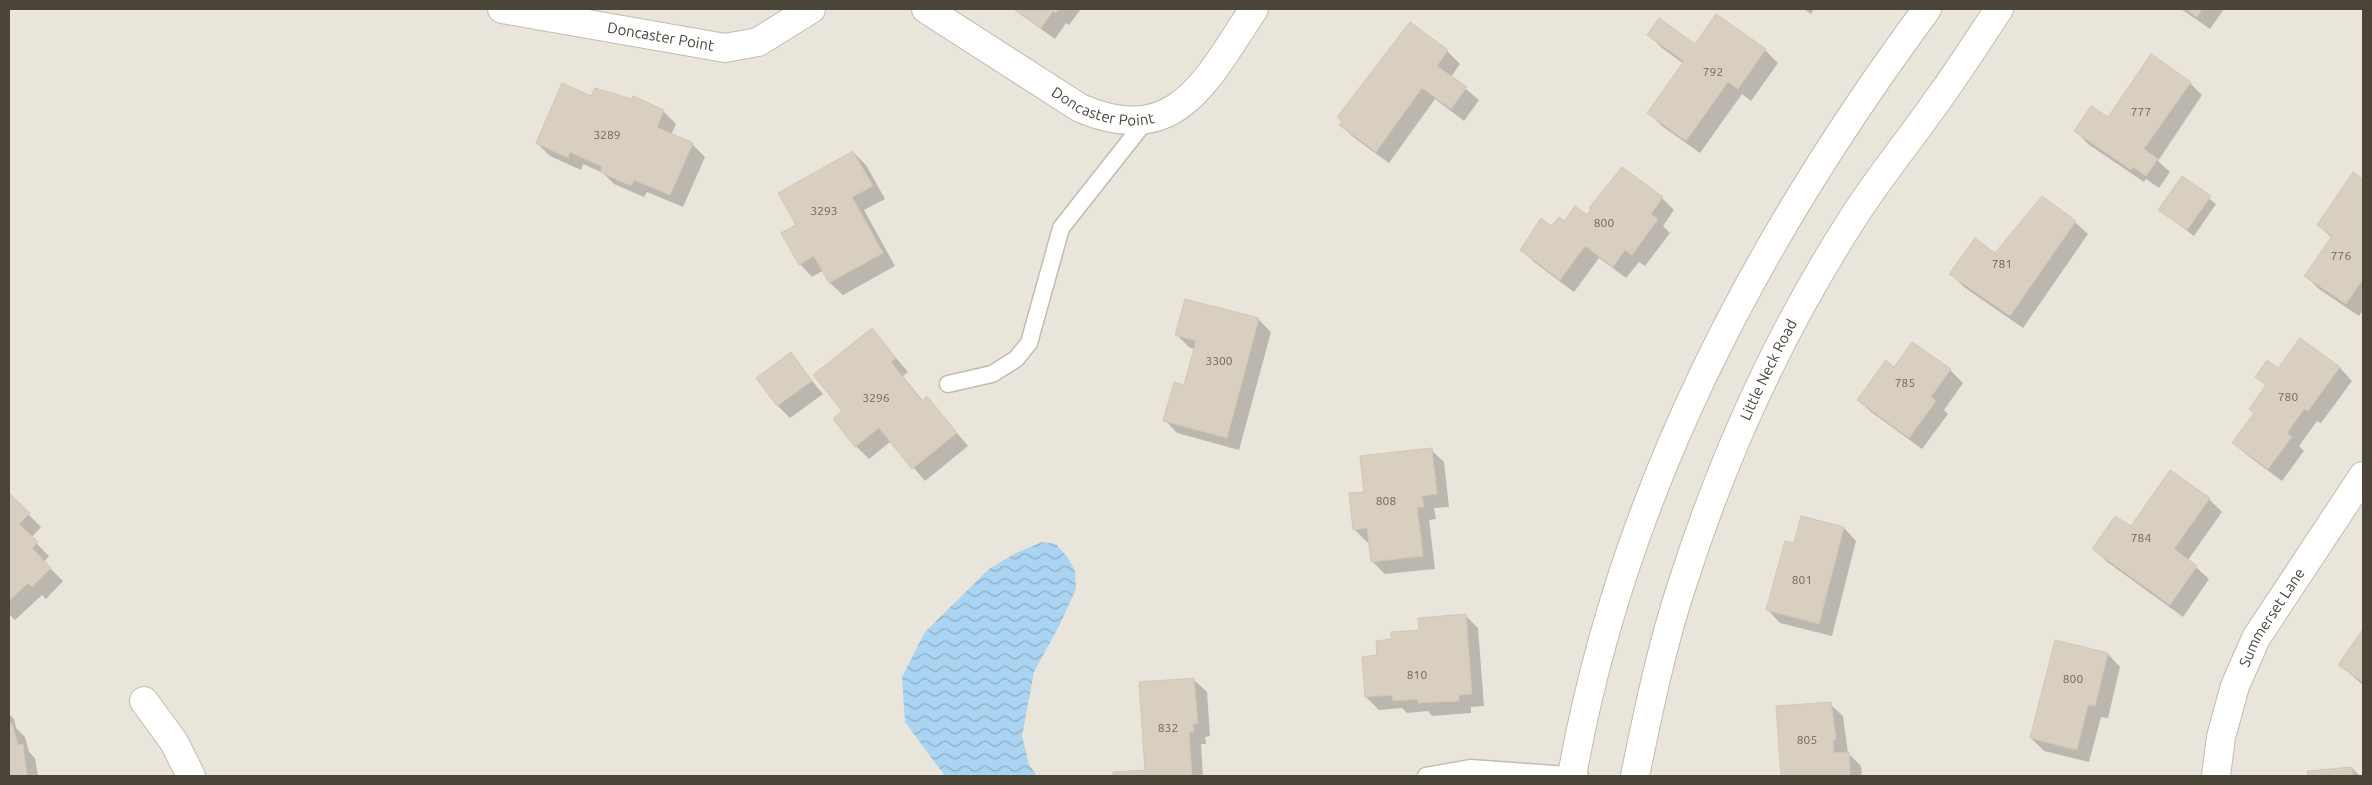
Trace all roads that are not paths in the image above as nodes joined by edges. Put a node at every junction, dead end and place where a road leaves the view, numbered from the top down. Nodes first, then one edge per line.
1 (502, 9) edge
2 (812, 9) edge
3 (926, 9) edge
4 (1254, 9) edge
5 (1927, 9) edge
6 (1999, 9) edge
7 (1147, 119) junction
8 (948, 384) dead end
9 (2363, 476) edge
10 (144, 701) dead end
11 (191, 776) edge
12 (1426, 776) edge
13 (1576, 776) edge
14 (1635, 776) edge
15 (2216, 776) edge

1 - 2 street, Doncaster Point
3 - 7 street, Doncaster Point
4 - 7 street, Doncaster Point
5 - 13 street
6 - 14 street, Little Neck Road
7 - 8 lane
9 - 15 street, Summerset Lane
10 - 11 street
12 - 13 lane

